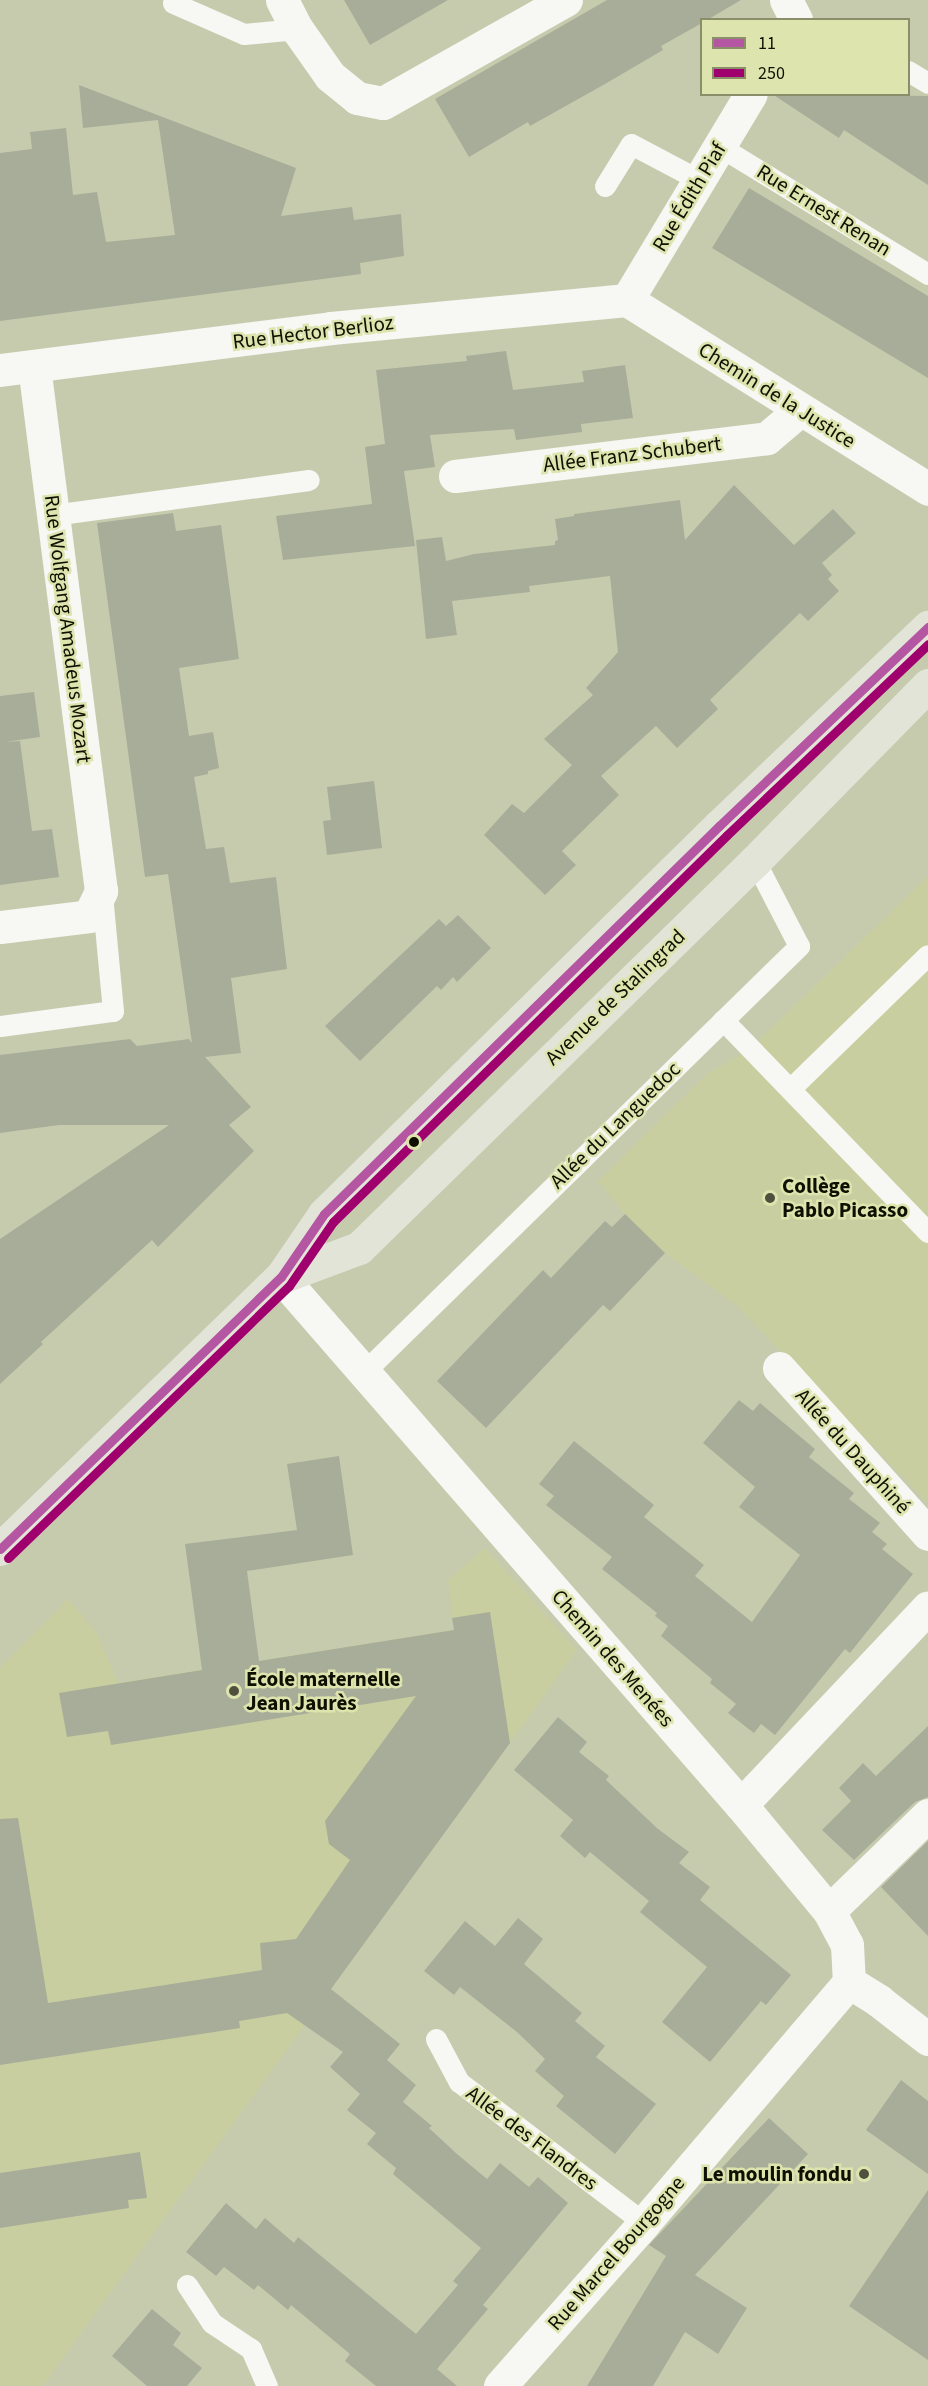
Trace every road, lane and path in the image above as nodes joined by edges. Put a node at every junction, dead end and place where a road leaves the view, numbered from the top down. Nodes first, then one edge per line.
1 (282, 0) edge
2 (566, 0) edge
3 (172, 3) dead end
4 (297, 29) junction
5 (910, 72) edge
6 (928, 83) edge
7 (750, 96) edge
8 (719, 146) junction
9 (699, 180) junction
10 (604, 186) dead end
11 (928, 274) edge
12 (627, 300) junction
13 (33, 366) junction
14 (0, 370) edge
15 (800, 410) junction
16 (454, 476) dead end
17 (309, 480) dead end
18 (928, 489) edge
19 (53, 515) junction
20 (928, 627) edge
21 (928, 685) edge
22 (755, 861) junction
23 (101, 891) junction
24 (0, 927) edge
25 (928, 955) edge
26 (723, 1020) junction
27 (0, 1026) edge
28 (790, 1089) junction
29 (928, 1232) edge
30 (281, 1277) junction
31 (779, 1368) dead end
32 (364, 1372) junction
33 (928, 1534) edge
34 (0, 1549) edge
35 (928, 1607) edge
36 (741, 1805) junction
37 (928, 1815) edge
38 (829, 1911) junction
39 (849, 1982) junction
40 (436, 2039) dead end
41 (928, 2039) edge
42 (644, 2223) junction
43 (187, 2285) dead end
44 (267, 2386) edge
45 (500, 2386) edge

1 - 4 street
2 - 4 street
3 - 4 lane
5 - 6 lane
7 - 8 street, Rue Édith Piaf
8 - 9 street, Rue Édith Piaf
8 - 11 lane, Rue Ernest Renan
9 - 10 lane
9 - 12 street, Rue Édith Piaf
12 - 13 street, Rue Hector Berlioz
12 - 15 street, Chemin de la Justice
13 - 14 street, Rue Hector Berlioz
13 - 19 street, Rue Wolfgang Amadeus Mozart
15 - 16 street, Allée Franz Schubert
15 - 18 street, Chemin de la Justice
17 - 19 lane
19 - 23 street, Rue Wolfgang Amadeus Mozart
20 - 30 main road, Avenue de Stalingrad
21 - 22 main road, Avenue de Stalingrad
22 - 26 lane, Allée du Languedoc
22 - 30 main road, Avenue de Stalingrad
23 - 24 street
23 - 27 lane, Rue Wolfgang Amadeus Mozart
25 - 28 lane
26 - 28 lane
26 - 32 lane, Allée du Languedoc
28 - 29 lane
30 - 32 street, Chemin des Menées
30 - 34 main road, Avenue de Stalingrad
31 - 33 street, Allée du Dauphiné
32 - 36 street, Chemin des Menées
35 - 36 street
36 - 38 street, Chemin des Menées
37 - 38 street
38 - 39 street, Chemin des Menées
39 - 41 street
39 - 42 street, Rue Marcel Bourgogne
40 - 42 lane, Allée des Flandres
42 - 45 street, Rue Marcel Bourgogne
43 - 44 lane

